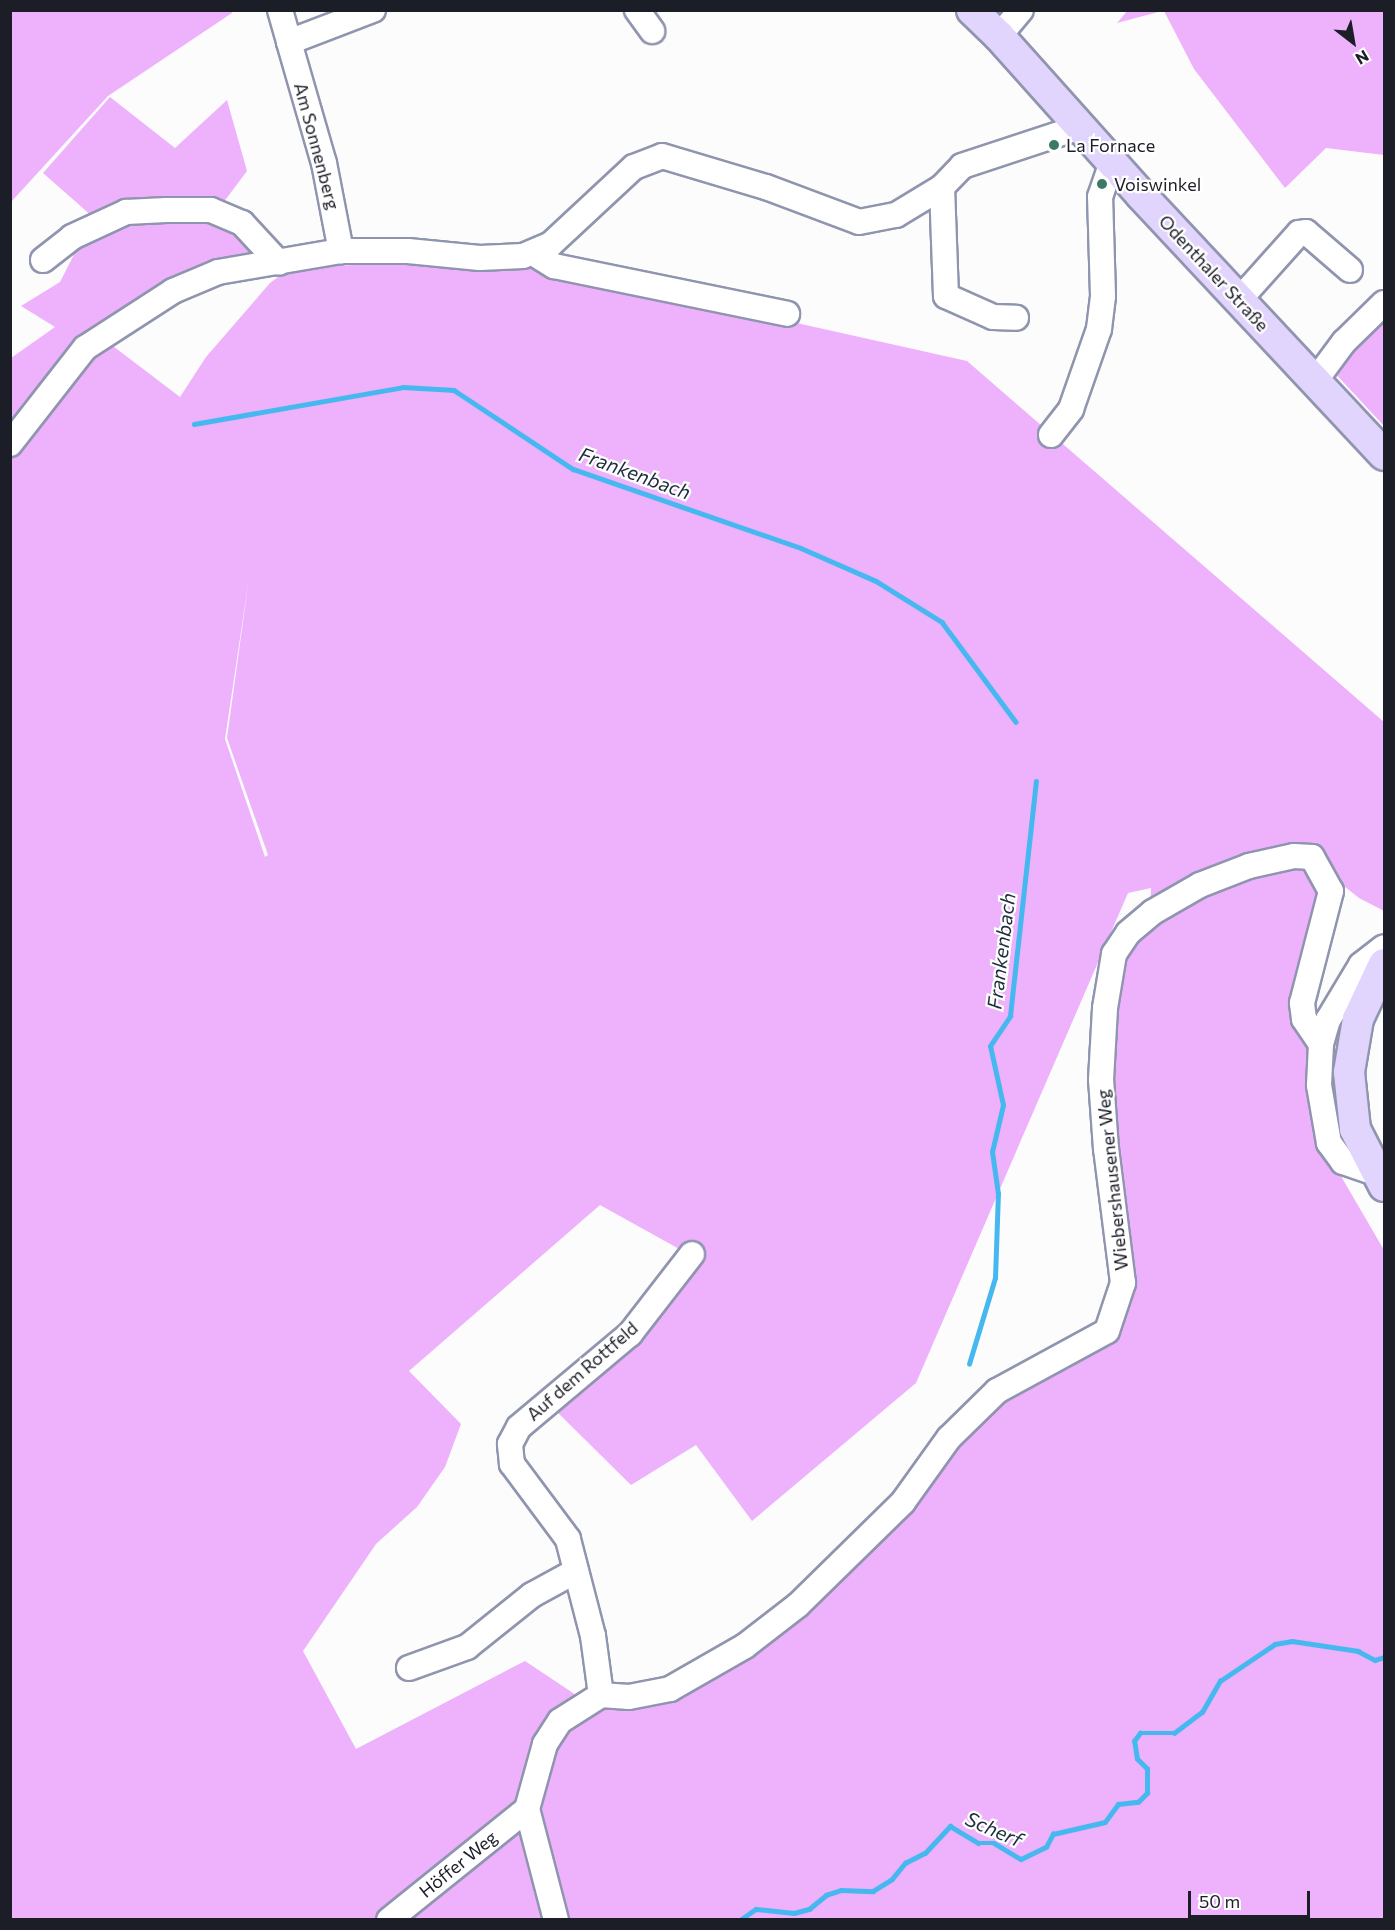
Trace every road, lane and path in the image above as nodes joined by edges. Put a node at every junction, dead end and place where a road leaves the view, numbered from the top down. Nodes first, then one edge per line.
1 (280, 10) edge
2 (373, 10) edge
3 (638, 10) edge
4 (972, 10) edge
5 (1021, 10) edge
6 (652, 31) dead end
7 (999, 36) junction
8 (289, 42) junction
9 (1080, 127) junction
10 (1112, 163) junction
11 (942, 187) junction
12 (341, 251) junction
13 (533, 253) junction
14 (43, 260) dead end
15 (279, 263) junction
16 (1350, 270) dead end
17 (1239, 300) junction
18 (1384, 303) edge
19 (787, 314) dead end
20 (1016, 318) dead end
21 (1315, 381) junction
22 (1051, 435) dead end
23 (10, 444) edge
24 (1384, 455) edge
25 (1384, 947) edge
26 (1384, 964) edge
27 (1321, 1044) junction
28 (1380, 1180) edge
29 (692, 1254) dead end
30 (576, 1571) junction
31 (409, 1668) dead end
32 (601, 1695) junction
33 (527, 1809) junction
34 (389, 1920) edge
35 (556, 1920) edge

1 - 8 street, Am Sonnenberg
2 - 8 street
3 - 6 street
4 - 7 main road, Odenthaler Straße
5 - 7 street
7 - 9 main road, Odenthaler Straße
8 - 12 street, Am Sonnenberg
9 - 10 main road, Odenthaler Straße
9 - 11 street
10 - 17 main road, Odenthaler Straße
10 - 22 street
11 - 13 street
11 - 20 street
12 - 13 street
12 - 15 street
13 - 19 street
14 - 15 street
15 - 23 street
16 - 17 street
17 - 21 main road, Odenthaler Straße
18 - 21 street
21 - 24 main road, Odenthaler Straße
25 - 27 street
26 - 28 main road
27 - 28 street
27 - 32 street, Wiebershausener Weg
29 - 30 street, Auf dem Rottfeld
30 - 31 street
30 - 32 street, Auf dem Rottfeld
32 - 33 street
33 - 34 street, Höffer Weg
33 - 35 street

